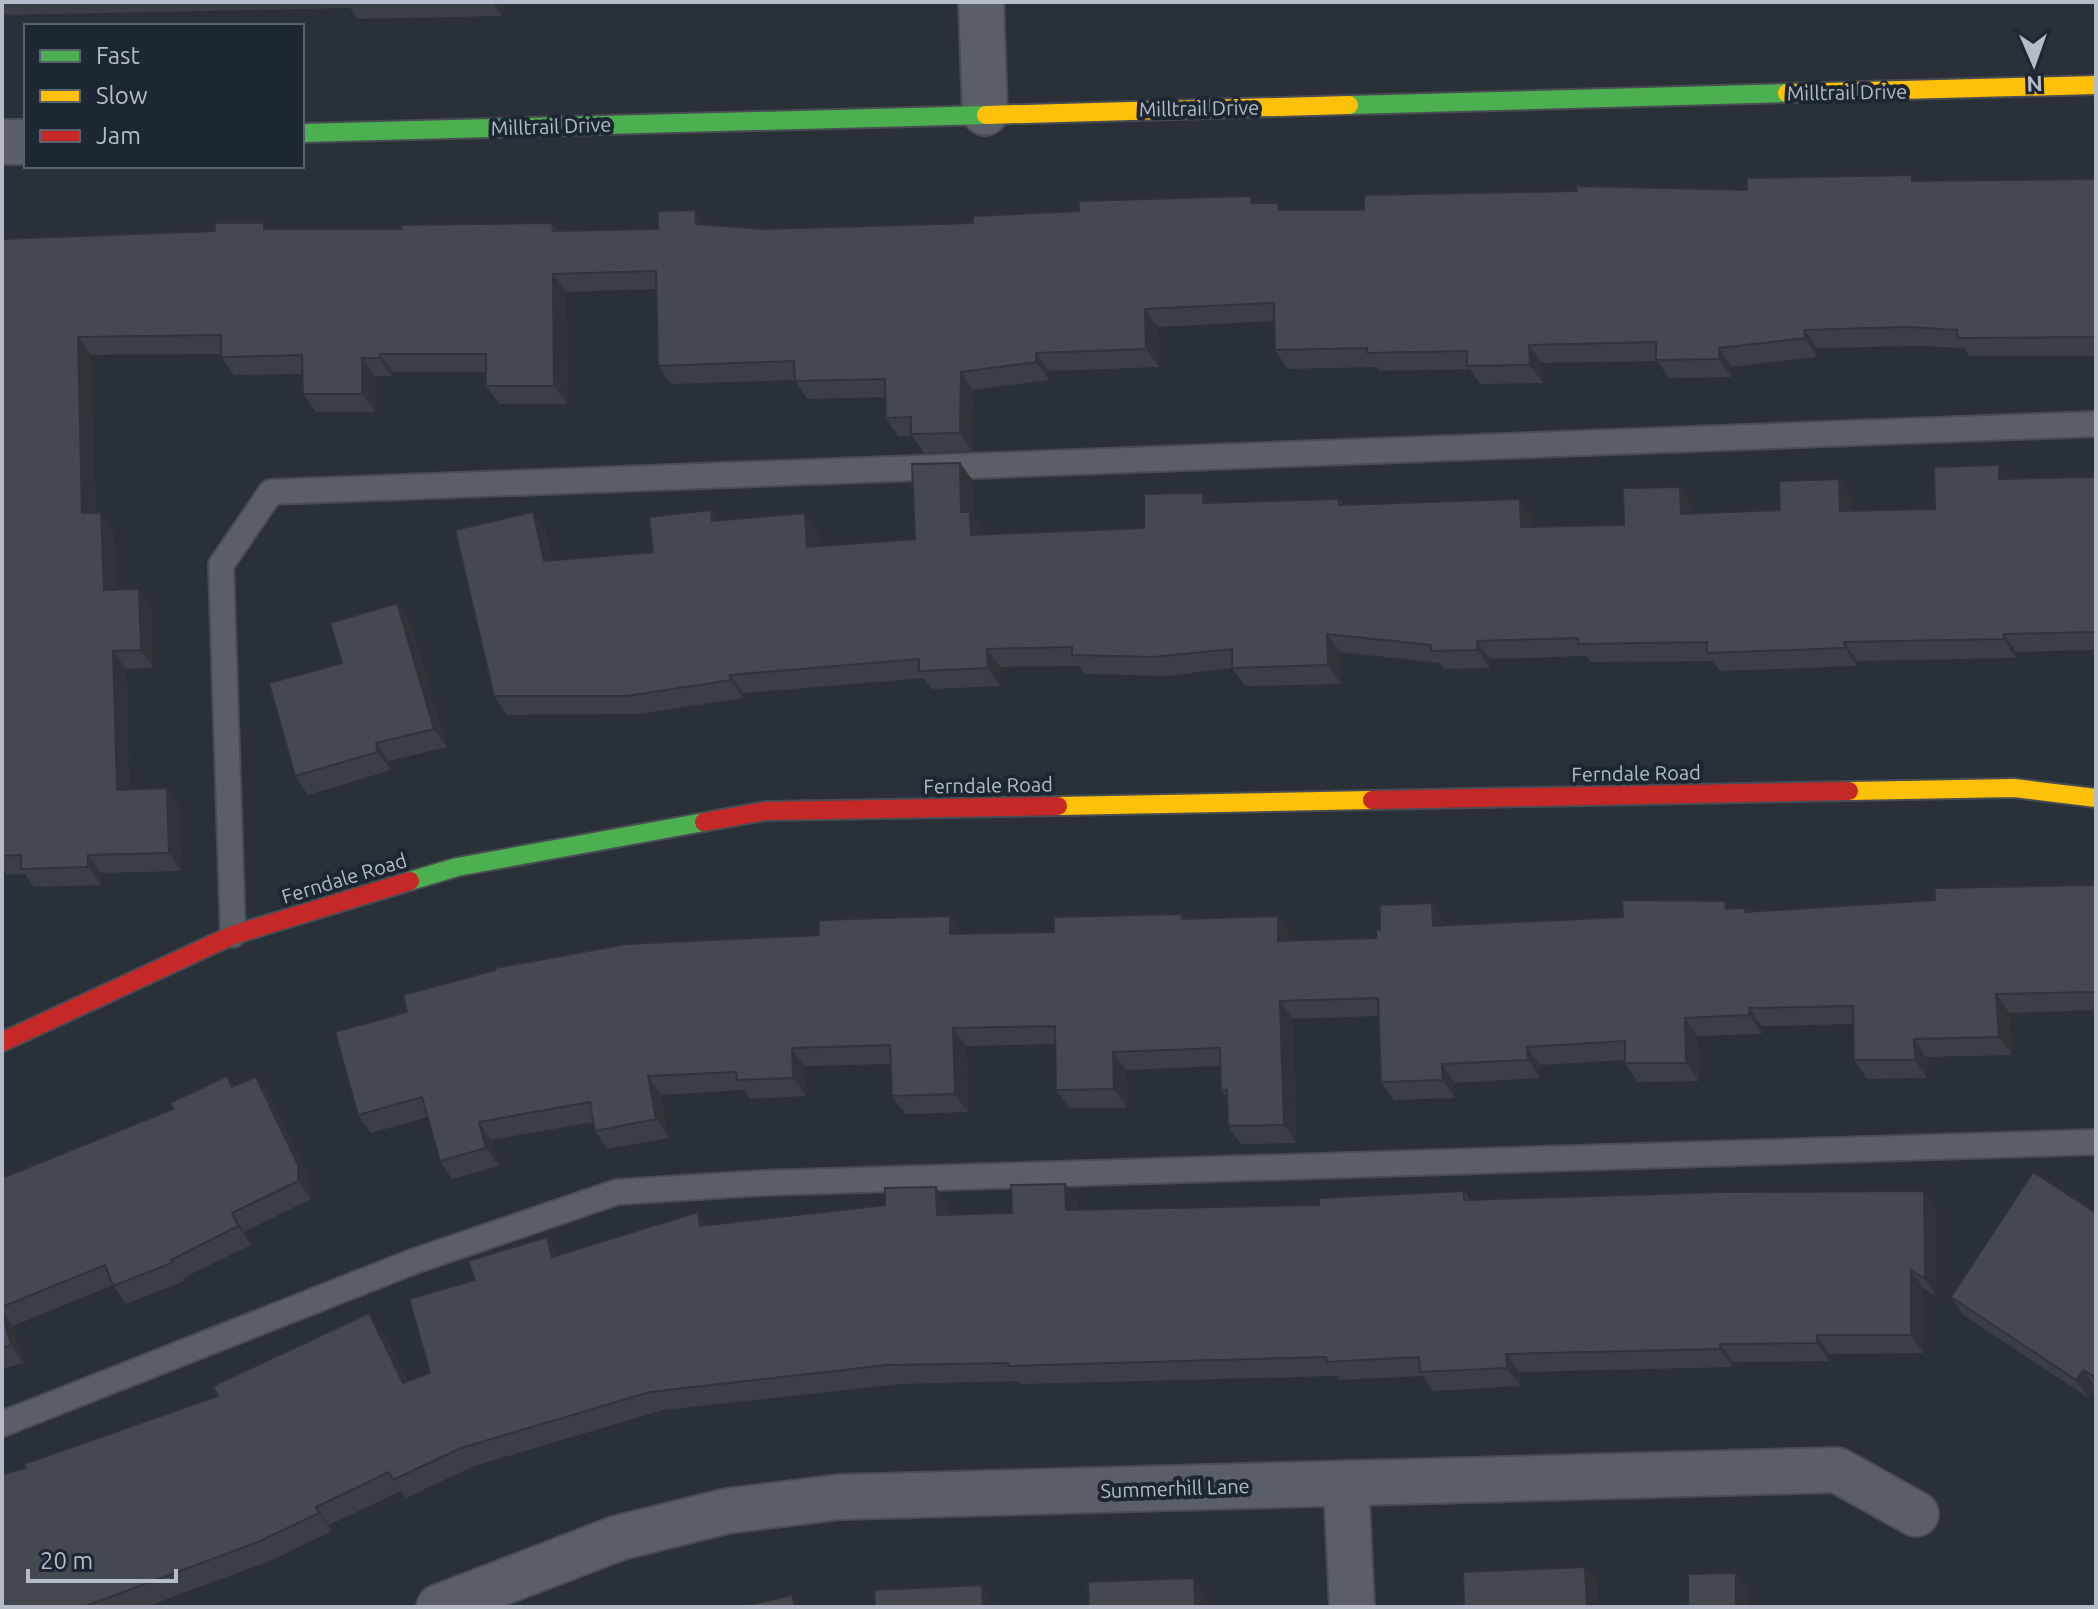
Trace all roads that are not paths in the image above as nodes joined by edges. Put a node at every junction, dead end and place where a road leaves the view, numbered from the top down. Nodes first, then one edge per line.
1 (981, 2) edge
2 (2096, 85) edge
3 (985, 113) junction
4 (304, 133) edge
5 (2, 142) edge
6 (24, 142) edge
7 (2096, 424) edge
8 (2069, 776) dead end
9 (2014, 788) junction
10 (2096, 798) edge
11 (233, 935) junction
12 (2, 1042) edge
13 (2096, 1142) edge
14 (2, 1424) edge
15 (1346, 1483) junction
16 (1916, 1514) dead end
17 (439, 1607) edge
18 (1352, 1607) edge

1 - 3 street
2 - 3 street, Milltrail Drive
3 - 4 street, Milltrail Drive
5 - 6 street
7 - 11 lane
8 - 9 street, Ferndale Road
9 - 10 street, Ferndale Road
9 - 11 street, Ferndale Road
11 - 12 street, Ferndale Road
13 - 14 lane
15 - 16 street, Summerhill Lane
15 - 17 street, Summerhill Lane
15 - 18 street

